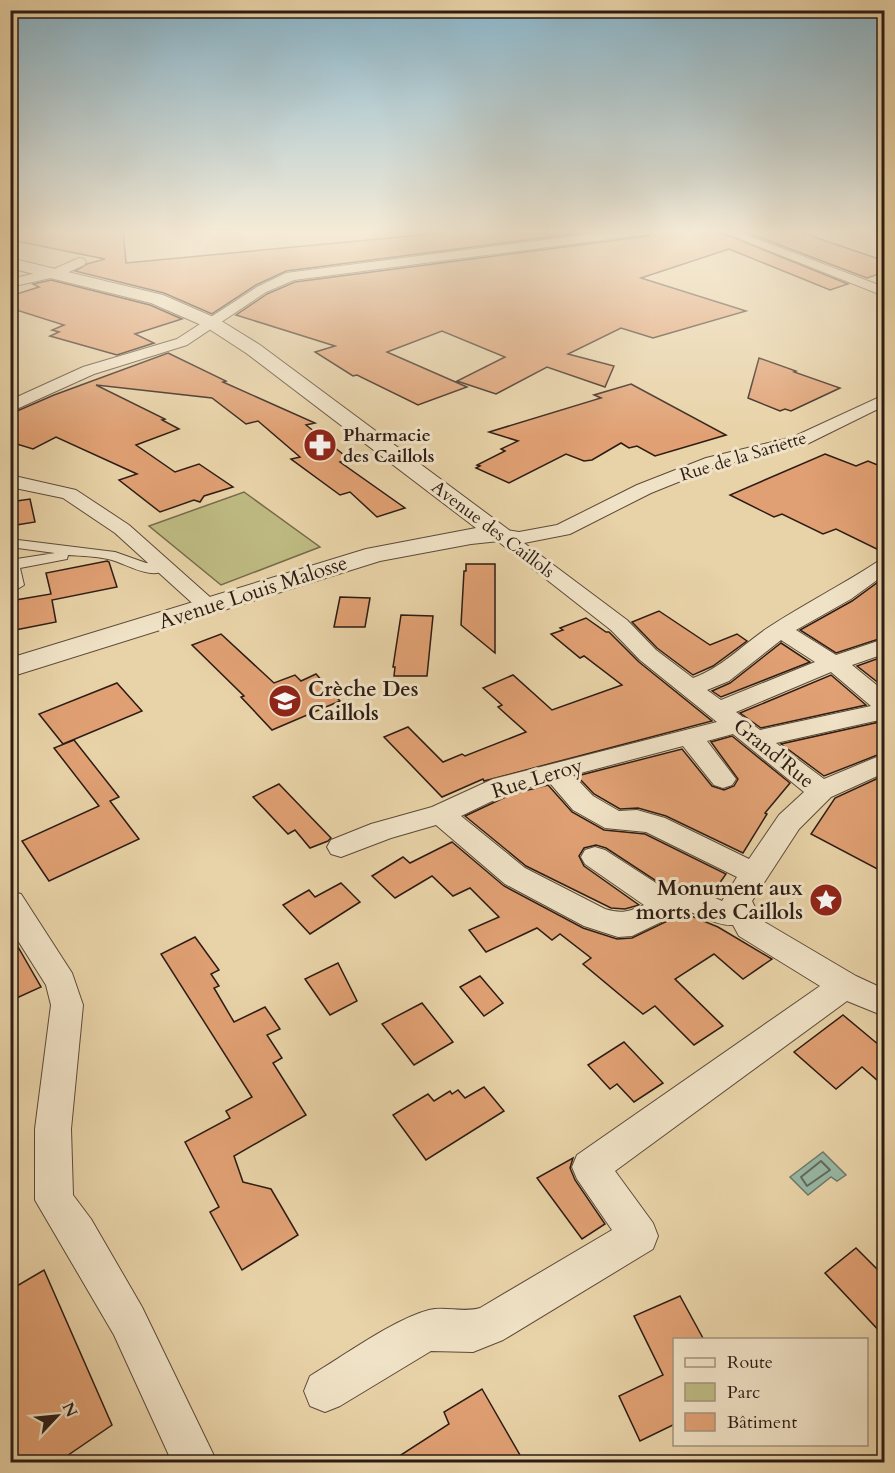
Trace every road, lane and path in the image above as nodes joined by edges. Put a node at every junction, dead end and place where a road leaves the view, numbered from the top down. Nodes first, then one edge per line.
1 (152, 299) edge
2 (246, 299) edge
3 (212, 323) junction
4 (885, 400) edge
5 (10, 407) edge
6 (10, 481) edge
7 (500, 535) junction
8 (10, 543) edge
9 (78, 552) junction
10 (11, 565) edge
11 (164, 566) junction
12 (885, 566) edge
13 (16, 585) dead end
14 (209, 606) junction
15 (780, 630) junction
16 (885, 646) edge
17 (648, 655) joint
18 (833, 664) junction
19 (10, 669) edge
20 (692, 687) junction
21 (885, 704) edge
22 (885, 711) edge
23 (738, 725) junction
24 (690, 736) junction
25 (885, 763) edge
26 (554, 771) junction
27 (723, 779) dead end
28 (821, 791) junction
29 (441, 814) junction
30 (341, 848) dead end
31 (595, 857) dead end
32 (755, 874) junction
33 (10, 902) edge
34 (668, 906) junction
35 (743, 913) junction
36 (844, 985) junction
37 (885, 1003) edge
38 (324, 1391) dead end
39 (195, 1462) edge

1 - 3 street, Avenue des Caillols
2 - 3 street
3 - 5 street
3 - 7 street, Avenue des Caillols
4 - 7 street, Rue de la Sariette
6 - 11 street
7 - 14 street, Avenue Louis Malosse
7 - 17 street, Avenue des Caillols
8 - 9 street
9 - 10 street
9 - 11 street
10 - 13 street
11 - 14 street
12 - 15 street
14 - 19 street, Avenue Louis Malosse
15 - 18 street
15 - 20 street
16 - 18 street
17 - 20 street, Grand'Rue
18 - 21 street
18 - 23 street
20 - 23 street, Grand'Rue
22 - 23 street
23 - 24 street, Rue Leroy
23 - 28 street, Grand'Rue
24 - 26 street, Rue Leroy
24 - 27 street
25 - 28 street
26 - 29 street, Rue Leroy
26 - 32 street
28 - 32 street, Grand'Rue
29 - 30 street, Rue Leroy
29 - 34 street
31 - 34 street
32 - 35 street, Grand'Rue
33 - 39 street
34 - 35 street
35 - 36 street
36 - 37 street
36 - 38 street

